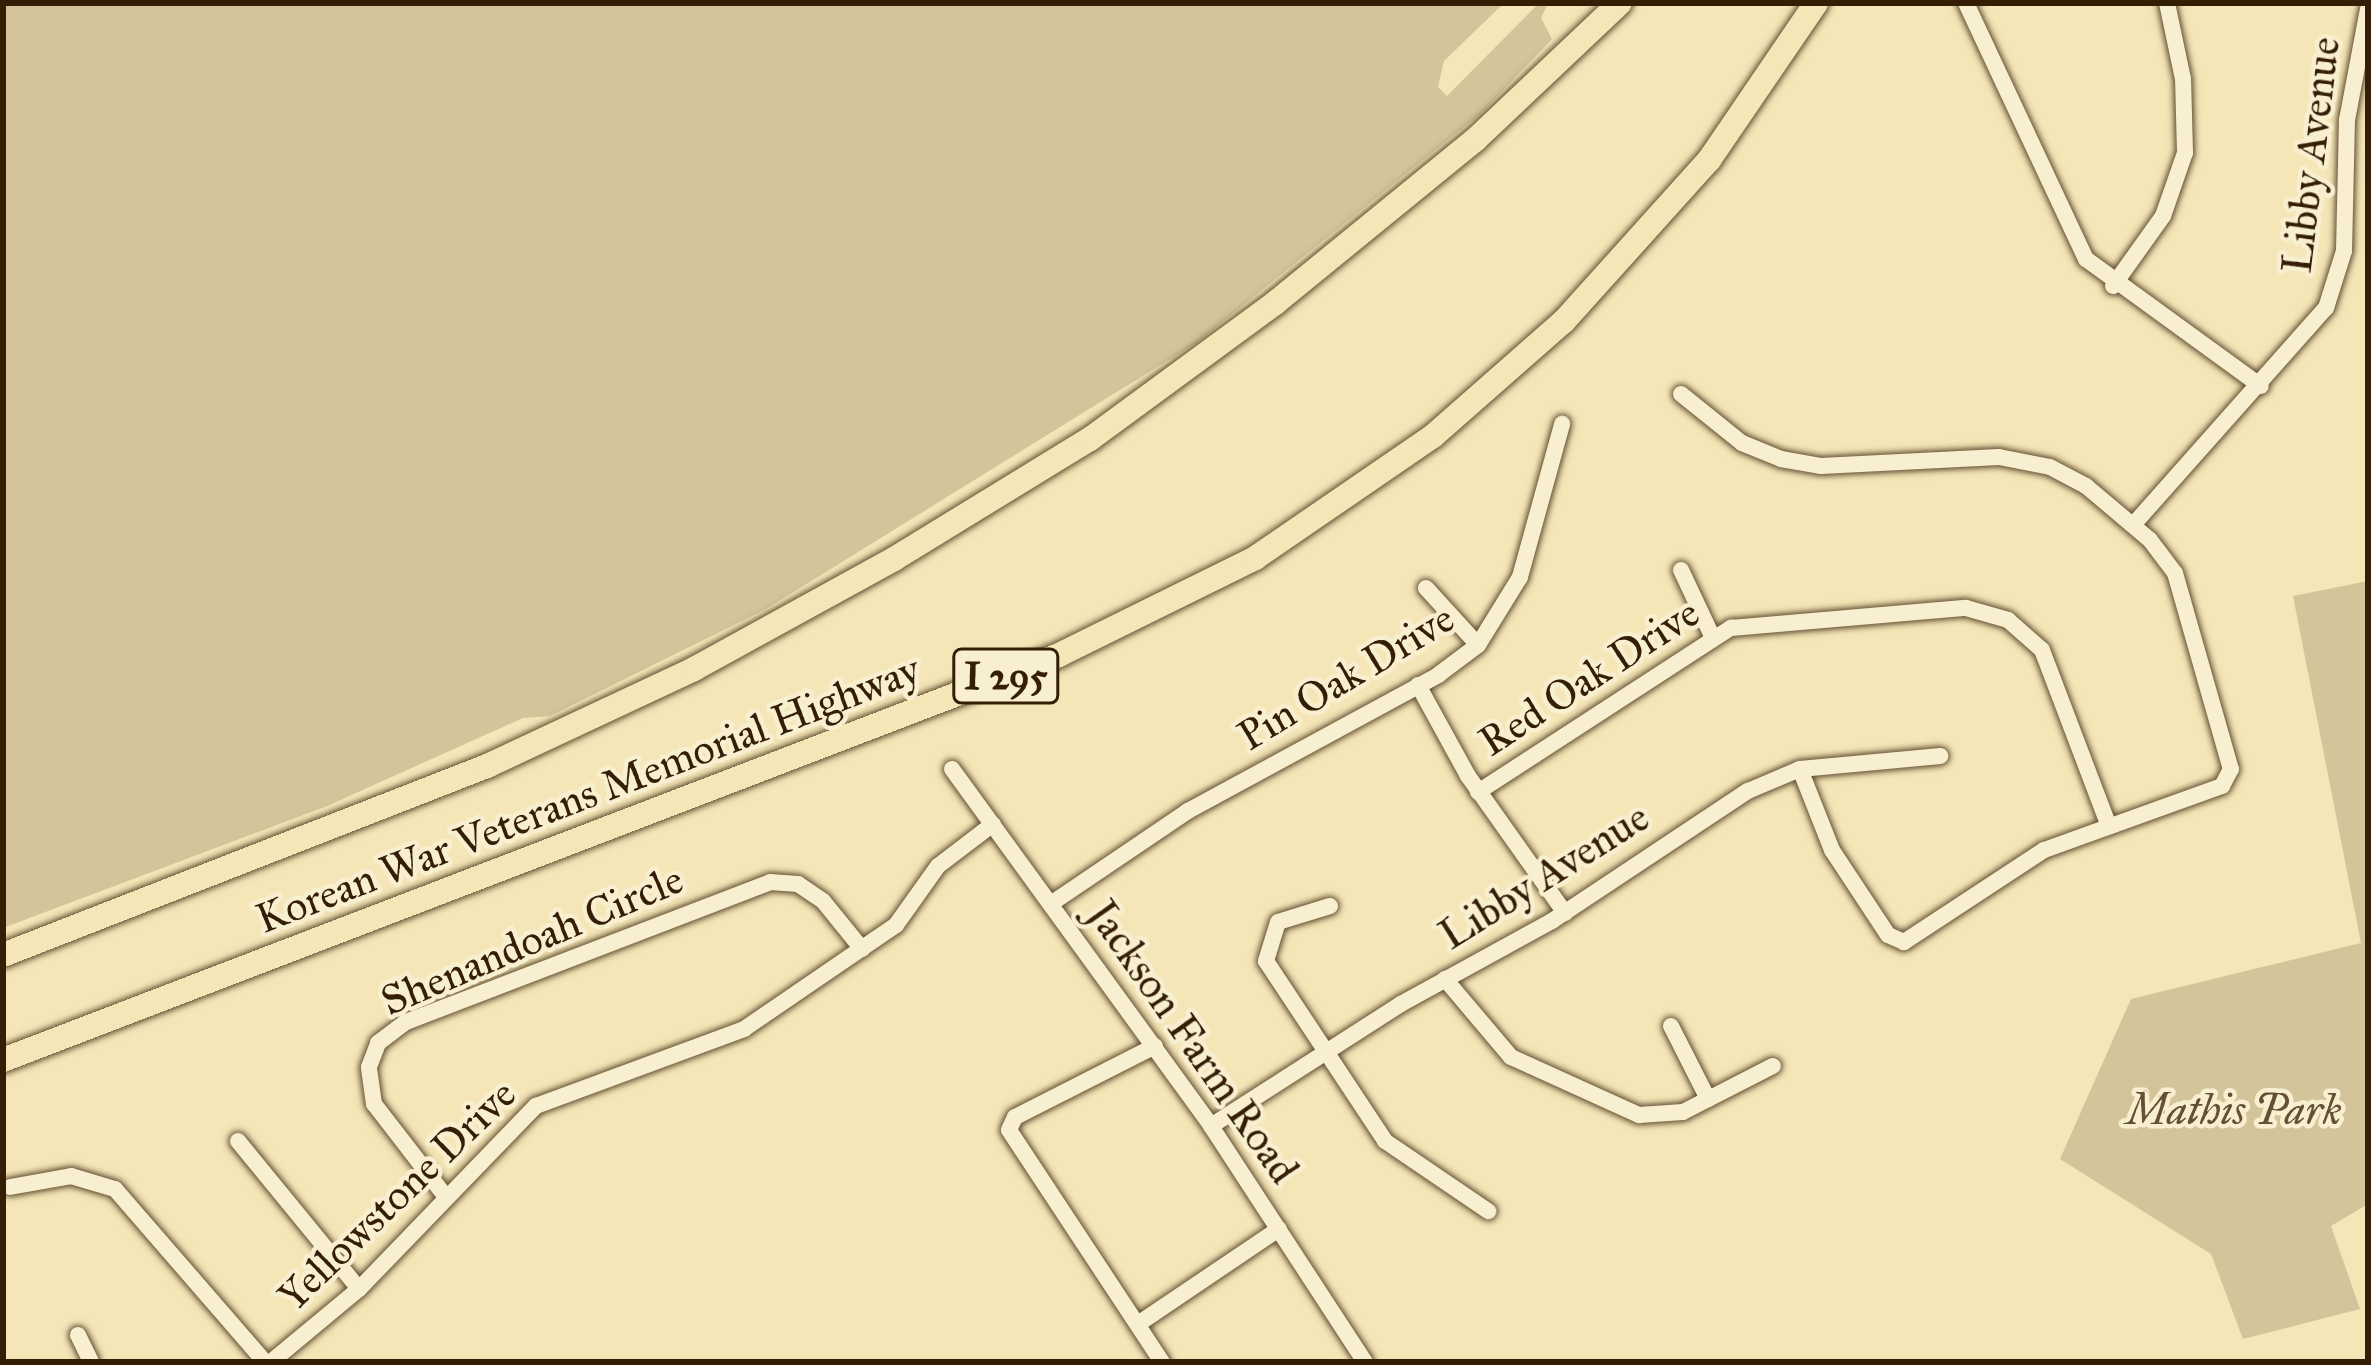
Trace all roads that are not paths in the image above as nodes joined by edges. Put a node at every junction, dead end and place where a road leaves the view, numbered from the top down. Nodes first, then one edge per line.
1 (1620, 3) edge
2 (1816, 3) edge
3 (1966, 3) edge
4 (2167, 3) edge
5 (2368, 9) edge
6 (2347, 120) junction
7 (2368, 122) edge
8 (2113, 286) junction
9 (2261, 386) junction
10 (1682, 394) dead end
11 (1562, 424) dead end
12 (2133, 525) junction
13 (1681, 570) dead end
14 (1426, 588) dead end
15 (1712, 636) junction
16 (1478, 644) junction
17 (1418, 685) junction
18 (1940, 756) dead end
19 (952, 770) dead end
20 (1800, 770) junction
21 (1478, 792) junction
22 (993, 824) junction
23 (2108, 824) junction
24 (1052, 903) junction
25 (1330, 906) dead end
26 (1565, 913) junction
27 (862, 949) junction
28 (3, 955) edge
29 (1445, 980) junction
30 (1671, 1026) dead end
31 (1155, 1046) junction
32 (1324, 1052) junction
33 (3, 1060) edge
34 (1773, 1066) dead end
35 (1708, 1100) junction
36 (1211, 1126) junction
37 (238, 1141) dead end
38 (10, 1187) dead end
39 (446, 1197) junction
40 (1488, 1211) dead end
41 (1279, 1228) junction
42 (359, 1288) junction
43 (1138, 1324) junction
44 (78, 1335) dead end
45 (92, 1362) edge
46 (268, 1362) edge
47 (1162, 1362) edge
48 (1365, 1362) edge

1 - 28 highway, Korean War Veterans Memorial Highway
2 - 33 highway, Korean War Veterans Memorial Highway / I 295
3 - 8 street
4 - 8 street
5 - 6 street, Libby Avenue
6 - 7 street
6 - 9 street, Libby Avenue
8 - 9 street
9 - 12 street, Libby Avenue
10 - 12 street
11 - 16 street, Pin Oak Drive
12 - 23 street
13 - 15 street
14 - 16 street
15 - 21 street, Red Oak Drive
15 - 23 street, Red Oak Drive
16 - 17 street, Pin Oak Drive
17 - 21 street
17 - 24 street, Pin Oak Drive
18 - 20 street, Libby Avenue
19 - 22 street, Jackson Farm Road
20 - 23 street
20 - 26 street, Libby Avenue
21 - 26 street
22 - 24 street, Jackson Farm Road
22 - 27 street, Yellowstone Drive
24 - 31 street, Jackson Farm Road
25 - 32 street
26 - 29 street, Libby Avenue
27 - 39 street, Yellowstone Drive
27 - 39 street, Shenandoah Circle
29 - 32 street, Libby Avenue
29 - 35 street
30 - 35 street
31 - 36 street, Jackson Farm Road
31 - 43 street
32 - 36 street, Libby Avenue
32 - 40 street
34 - 35 street
36 - 41 street, Jackson Farm Road
37 - 42 street
38 - 46 street
39 - 42 street, Yellowstone Drive
41 - 43 street
41 - 48 street, Jackson Farm Road
42 - 46 street, Yellowstone Drive
43 - 47 street
44 - 45 street

